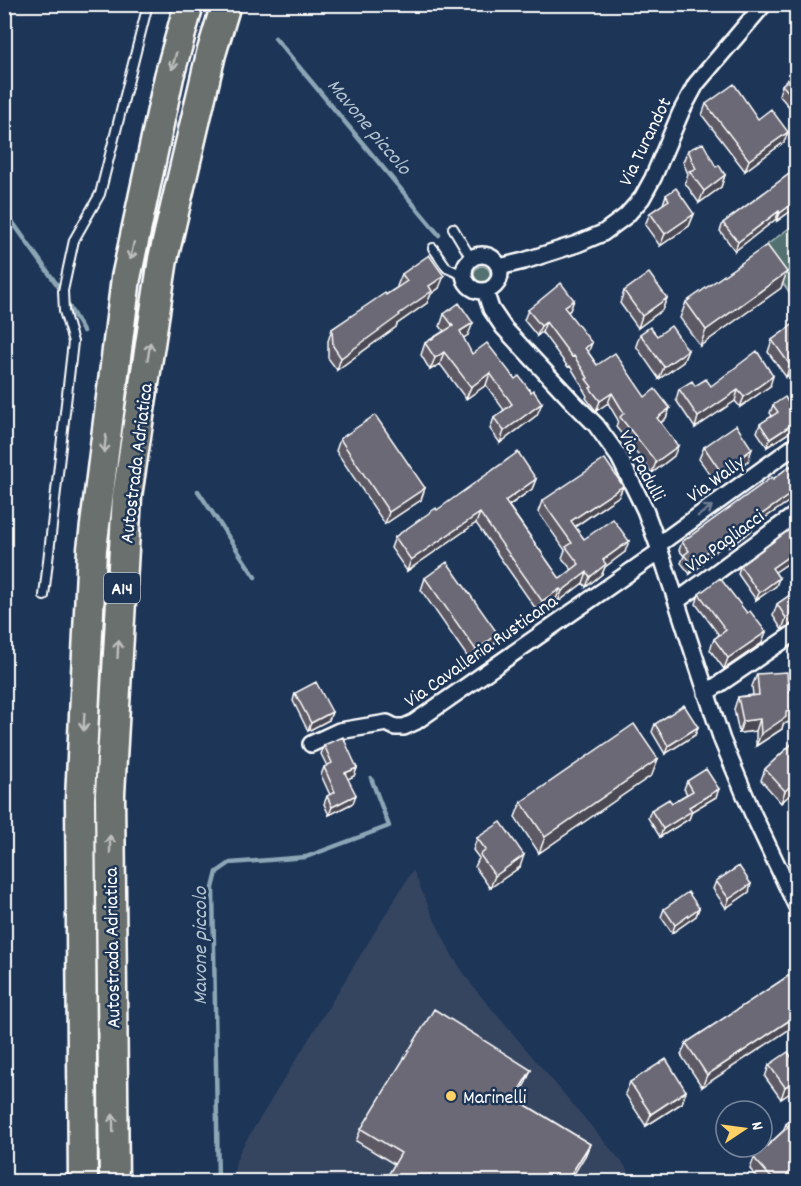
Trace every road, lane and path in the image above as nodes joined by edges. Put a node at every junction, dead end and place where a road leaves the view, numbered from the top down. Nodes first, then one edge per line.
1 (148, 4) edge
2 (189, 4) edge
3 (226, 4) edge
4 (764, 4) edge
5 (453, 228) dead end
6 (433, 248) dead end
7 (471, 258) junction
8 (499, 267) junction
9 (463, 275) junction
10 (485, 291) junction
11 (796, 445) edge
12 (796, 514) edge
13 (659, 548) junction
14 (44, 596) dead end
15 (677, 601) junction
16 (796, 632) edge
17 (706, 693) junction
18 (311, 744) dead end
19 (796, 905) edge
20 (83, 1182) edge
21 (114, 1182) edge

1 - 14 lane
2 -> 20 highway, Autostrada Adriatica / A14
21 -> 3 highway, Autostrada Adriatica / A14
4 - 8 street, Via Turandot
5 - 7 lane
6 - 9 lane
7 - 8 street
7 - 9 street
8 - 10 street
9 - 10 street, Via Padulli
10 - 13 street, Via Padulli
13 -> 11 street, Via Wally
12 - 15 street, Via Pagliacci
13 - 15 street, Via Padulli
13 - 18 street, Via Cavalleria Rusticana
15 - 17 street, Via Padulli
16 - 17 street
17 - 19 street, Via Padulli

